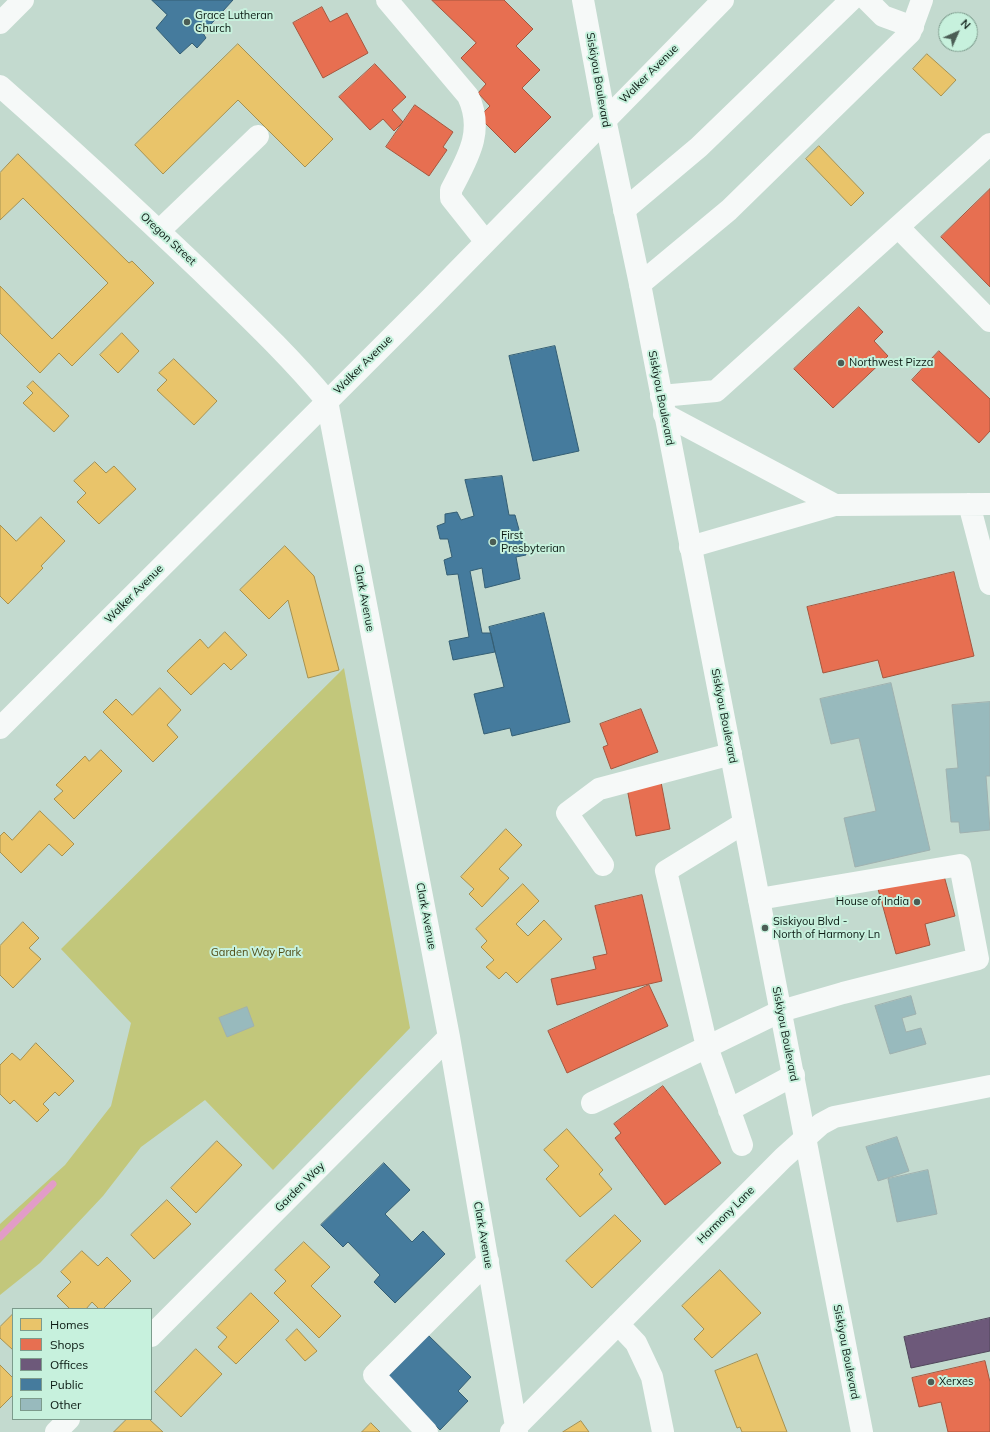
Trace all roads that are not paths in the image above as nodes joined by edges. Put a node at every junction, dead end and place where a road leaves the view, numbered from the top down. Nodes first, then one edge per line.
1 (23, 0) edge
2 (387, 0) edge
3 (583, 0) edge
4 (723, 0) edge
5 (851, 0) edge
6 (867, 0) edge
7 (922, 0) edge
8 (0, 23) edge
9 (913, 27) junction
10 (0, 86) edge
11 (605, 119) junction
12 (258, 136) dead end
13 (990, 144) edge
14 (624, 210) junction
15 (898, 227) junction
16 (159, 232) junction
17 (486, 242) junction
18 (640, 284) junction
19 (990, 321) edge
20 (327, 401) junction
21 (663, 405) junction
22 (980, 504) edge
23 (835, 505) junction
24 (690, 547) junction
25 (990, 584) edge
26 (0, 728) edge
27 (731, 754) junction
28 (744, 823) junction
29 (603, 865) dead end
30 (759, 899) junction
31 (781, 1011) junction
32 (449, 1037) junction
33 (707, 1047) junction
34 (794, 1075) junction
35 (990, 1086) edge
36 (592, 1103) dead end
37 (729, 1110) junction
38 (805, 1138) junction
39 (742, 1145) dead end
40 (488, 1261) junction
41 (618, 1324) junction
42 (152, 1335) edge
43 (68, 1420) edge
44 (514, 1430) edge
45 (56, 1432) edge
46 (428, 1432) edge
47 (663, 1432) edge
48 (862, 1432) edge

1 - 8 street
2 - 17 street
3 - 11 street, Siskiyou Boulevard
4 - 11 street, Walker Avenue
5 - 14 street
6 - 9 street
7 - 9 street
9 - 18 street
10 - 16 street, Oregon Street
11 - 14 street, Siskiyou Boulevard
11 - 17 street, Walker Avenue
12 - 16 street
13 - 15 street
14 - 18 street, Siskiyou Boulevard
15 - 19 street
15 - 21 street
16 - 20 street, Oregon Street
17 - 20 street, Walker Avenue
18 - 21 street, Siskiyou Boulevard
20 - 26 street, Walker Avenue
20 - 32 street, Clark Avenue
21 - 23 street
21 - 24 street, Siskiyou Boulevard
22 - 23 street
22 - 25 street
23 - 24 street
24 - 27 street, Siskiyou Boulevard
27 - 28 street, Siskiyou Boulevard
27 - 29 street
28 - 30 street, Siskiyou Boulevard
28 - 33 street
30 - 31 street, Siskiyou Boulevard
30 - 31 street
31 - 33 street
31 - 34 street, Siskiyou Boulevard
32 - 40 street, Clark Avenue
32 - 42 street, Garden Way
33 - 36 street
33 - 37 street
34 - 37 street
34 - 38 street, Siskiyou Boulevard
35 - 38 street, Harmony Lane
37 - 39 street
38 - 41 street, Harmony Lane
38 - 48 street, Siskiyou Boulevard
40 - 44 street, Clark Avenue
40 - 46 street
41 - 44 street, Harmony Lane
41 - 47 street
43 - 45 street

